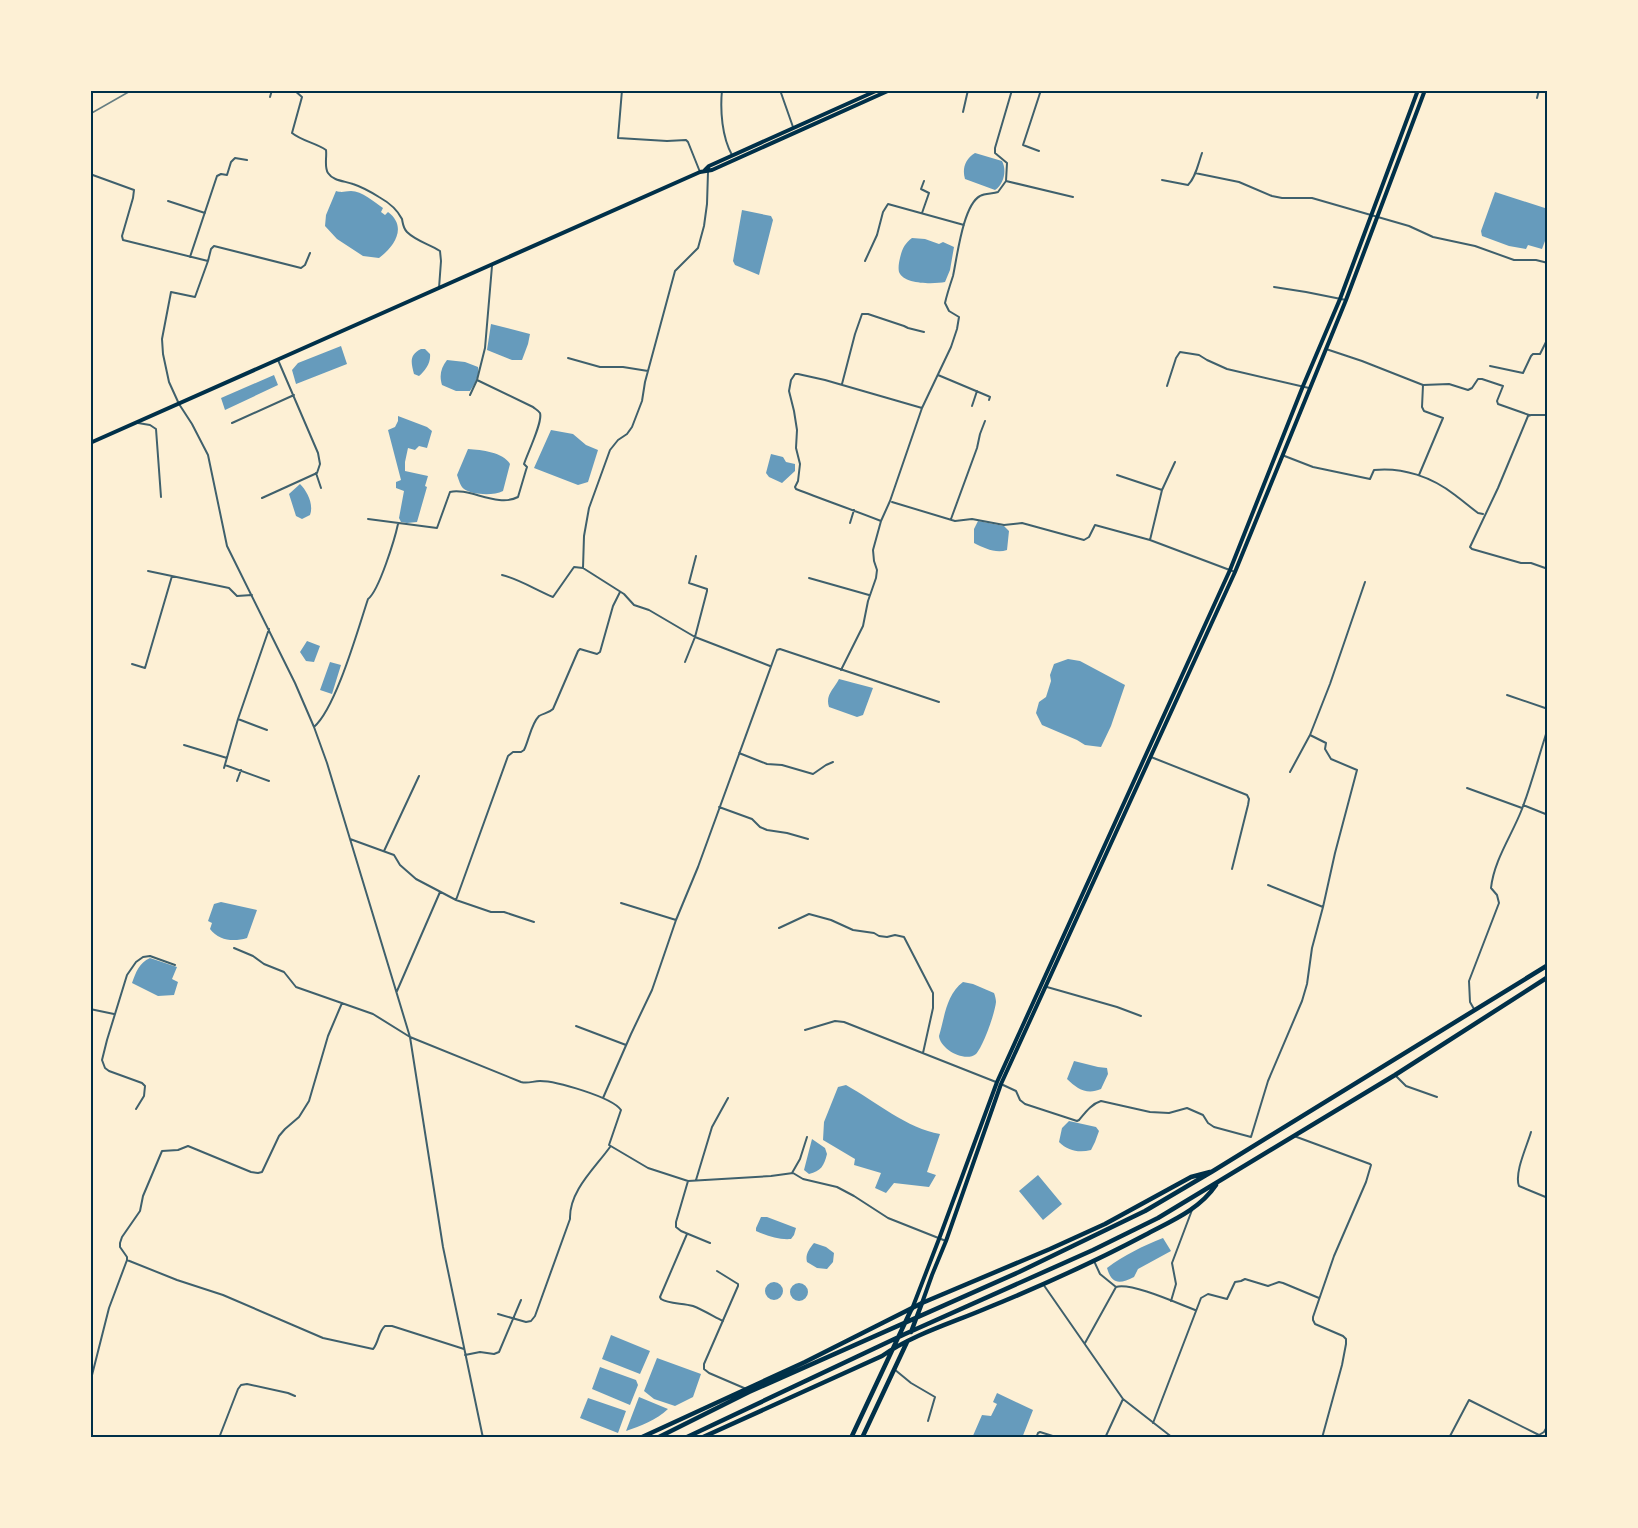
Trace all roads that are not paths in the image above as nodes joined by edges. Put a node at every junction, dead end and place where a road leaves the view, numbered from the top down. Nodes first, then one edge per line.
1 (272, 90) edge
2 (294, 90) edge
3 (622, 90) edge
4 (722, 90) edge
5 (780, 90) edge
6 (878, 90) edge
7 (890, 90) edge
8 (968, 90) edge
9 (1012, 90) edge
10 (1035, 90) edge
11 (1418, 90) edge
12 (1425, 90) edge
13 (1539, 90) edge
14 (1041, 91) edge
15 (270, 97) dead end
16 (1537, 98) dead end
17 (963, 112) dead end
18 (794, 130) junction
19 (1039, 151) dead end
20 (1202, 153) dead end
21 (732, 155) junction
22 (247, 160) dead end
23 (705, 170) junction
24 (1195, 173) junction
25 (90, 174) edge
26 (1162, 180) dead end
27 (924, 181) dead end
28 (1006, 181) junction
29 (1073, 197) dead end
30 (168, 201) dead end
31 (205, 213) junction
32 (922, 213) junction
33 (1371, 215) junction
34 (1377, 217) junction
35 (964, 225) junction
36 (310, 253) dead end
37 (190, 256) junction
38 (208, 261) junction
39 (866, 261) dead end
40 (1548, 263) edge
41 (492, 265) junction
42 (1274, 287) dead end
43 (439, 288) junction
44 (1340, 299) junction
45 (1346, 300) junction
46 (924, 332) dead end
47 (1548, 338) edge
48 (1326, 349) junction
49 (568, 358) dead end
50 (278, 360) junction
51 (1490, 366) dead end
52 (648, 371) junction
53 (938, 375) junction
54 (477, 380) junction
55 (842, 385) junction
56 (1423, 385) junction
57 (1167, 386) dead end
58 (1303, 386) junction
59 (1309, 388) junction
60 (977, 392) junction
61 (294, 395) junction
62 (470, 395) dead end
63 (989, 400) dead end
64 (179, 404) junction
65 (972, 406) dead end
66 (922, 408) junction
67 (1529, 415) junction
68 (1548, 415) edge
69 (986, 421) dead end
70 (137, 423) junction
71 (232, 423) dead end
72 (90, 443) edge
73 (1282, 455) junction
74 (1175, 462) dead end
75 (316, 473) junction
76 (1117, 475) dead end
77 (1419, 475) junction
78 (321, 488) dead end
79 (1162, 490) junction
80 (161, 497) dead end
81 (262, 498) dead end
82 (890, 501) junction
83 (854, 510) junction
84 (1484, 515) junction
85 (368, 519) dead end
86 (951, 519) junction
87 (881, 521) junction
88 (850, 523) dead end
89 (398, 524) junction
90 (1150, 540) junction
91 (696, 556) dead end
92 (584, 568) junction
93 (1548, 569) edge
94 (148, 571) dead end
95 (1233, 571) junction
96 (502, 575) dead end
97 (172, 576) junction
98 (809, 578) dead end
99 (1365, 582) dead end
100 (620, 592) junction
101 (869, 595) junction
102 (252, 596) junction
103 (269, 629) junction
104 (694, 637) junction
105 (685, 662) dead end
106 (132, 664) dead end
107 (770, 666) junction
108 (841, 670) junction
109 (1507, 695) dead end
110 (939, 702) dead end
111 (1548, 709) edge
112 (238, 719) junction
113 (314, 727) junction
114 (1548, 728) edge
115 (267, 730) dead end
116 (1310, 735) junction
117 (1543, 742) junction
118 (1548, 744) edge
119 (183, 745) dead end
120 (739, 753) junction
121 (1151, 757) junction
122 (227, 758) junction
123 (833, 762) dead end
124 (240, 770) junction
125 (1290, 772) dead end
126 (419, 776) dead end
127 (268, 781) dead end
128 (237, 782) dead end
129 (1467, 788) dead end
130 (719, 807) junction
131 (1523, 807) junction
132 (1548, 815) edge
133 (350, 839) junction
134 (808, 839) dead end
135 (384, 851) junction
136 (1232, 869) dead end
137 (1268, 885) dead end
138 (440, 892) junction
139 (456, 900) junction
140 (621, 903) dead end
141 (1323, 907) junction
142 (676, 920) junction
143 (534, 922) dead end
144 (779, 928) dead end
145 (234, 948) dead end
146 (175, 965) dead end
147 (1548, 965) edge
148 (1548, 977) edge
149 (1046, 987) junction
150 (397, 991) junction
151 (342, 1003) junction
152 (90, 1009) edge
153 (1475, 1011) junction
154 (114, 1014) junction
155 (1142, 1016) dead end
156 (576, 1026) dead end
157 (805, 1030) dead end
158 (410, 1037) junction
159 (626, 1045) junction
160 (923, 1053) junction
161 (1395, 1075) junction
162 (999, 1083) junction
163 (1437, 1097) dead end
164 (603, 1098) junction
165 (728, 1098) dead end
166 (136, 1109) dead end
167 (1531, 1132) dead end
168 (1294, 1136) junction
169 (807, 1137) dead end
170 (610, 1147) junction
171 (1214, 1171) junction
172 (792, 1173) junction
173 (696, 1180) junction
174 (688, 1181) junction
175 (1218, 1183) junction
176 (1548, 1198) edge
177 (1192, 1209) junction
178 (687, 1234) junction
179 (939, 1239) junction
180 (946, 1241) junction
181 (710, 1243) dead end
182 (127, 1260) junction
183 (1093, 1261) junction
184 (717, 1271) dead end
185 (1043, 1284) junction
186 (1116, 1287) junction
187 (1319, 1298) junction
188 (520, 1300) dead end
189 (1171, 1301) junction
190 (922, 1303) junction
191 (912, 1310) junction
192 (1195, 1310) junction
193 (498, 1314) dead end
194 (513, 1319) junction
195 (723, 1321) junction
196 (907, 1341) junction
197 (1085, 1342) junction
198 (892, 1349) junction
199 (464, 1350) junction
200 (465, 1355) junction
201 (894, 1369) junction
202 (90, 1383) edge
203 (745, 1389) junction
204 (295, 1396) dead end
205 (1124, 1399) junction
206 (928, 1421) dead end
207 (1153, 1423) junction
208 (1548, 1425) edge
209 (1539, 1435) junction
210 (219, 1438) edge
211 (483, 1438) edge
212 (640, 1438) edge
213 (657, 1438) edge
214 (685, 1438) edge
215 (701, 1438) edge
216 (851, 1438) edge
217 (862, 1438) edge
218 (1036, 1438) edge
219 (1059, 1438) edge
220 (1105, 1438) edge
221 (1173, 1438) edge
222 (1322, 1438) edge
223 (1449, 1438) edge
224 (1536, 1438) edge

1 - 15 street
2 - 43 street
3 - 23 street
4 - 21 street
5 - 18 street
6 - 18 main road
7 - 18 main road
8 - 17 street
9 - 28 street
10 - 14 street
11 - 33 main road
12 - 34 main road
13 - 16 street
14 - 19 street
18 - 21 main road
18 - 23 main road
20 - 24 street
21 - 23 main road
22 - 31 street
23 - 41 main road
23 - 52 street
24 - 26 street
24 - 33 street
25 - 37 street
27 - 32 street
28 - 29 street
28 - 35 street
30 - 31 street
31 - 37 street
32 - 35 street
32 - 39 street
33 - 34 street
33 - 44 main road
34 - 40 street
34 - 45 main road
35 - 53 street
36 - 38 street
37 - 38 street
38 - 64 street
41 - 43 main road
41 - 54 street
42 - 44 street
43 - 50 main road
44 - 45 street
44 - 58 main road
45 - 48 main road
46 - 55 street
47 - 51 street
48 - 56 street
48 - 59 main road
49 - 52 street
50 - 61 street
50 - 64 main road
52 - 92 street
53 - 60 street
53 - 66 street
54 - 62 street
54 - 89 street
55 - 66 street
55 - 83 street
56 - 67 street
56 - 77 street
57 - 58 street
58 - 59 street
58 - 95 main road
59 - 73 main road
60 - 63 street
60 - 65 street
61 - 71 street
61 - 75 street
64 - 70 main road
64 - 102 street
66 - 82 street
67 - 68 street
67 - 84 street
69 - 86 street
70 - 72 main road
70 - 80 street
73 - 77 street
73 - 95 main road
74 - 79 street
75 - 78 street
75 - 81 street
76 - 79 street
77 - 84 street
79 - 90 street
82 - 86 street
82 - 87 street
83 - 87 street
83 - 88 street
84 - 93 street
85 - 89 street
86 - 90 street
87 - 101 street
89 - 113 street
90 - 95 street
91 - 104 street
92 - 96 street
92 - 100 street
94 - 97 street
95 - 121 main road
95 - 162 main road
97 - 102 street
97 - 106 street
98 - 101 street
99 - 116 street
100 - 104 street
100 - 139 street
101 - 108 street
102 - 103 street
103 - 112 street
103 - 113 street
104 - 105 street
104 - 107 street
107 - 108 street
107 - 120 street
108 - 110 street
109 - 111 street
112 - 115 street
112 - 122 street
113 - 133 street
114 - 117 street
116 - 125 street
116 - 141 street
117 - 118 street
117 - 131 street
119 - 122 street
120 - 123 street
120 - 130 street
121 - 136 street
121 - 149 main road
122 - 124 street
124 - 127 street
124 - 128 street
126 - 135 street
129 - 131 street
130 - 134 street
130 - 142 street
131 - 132 street
131 - 153 street
133 - 135 street
133 - 150 street
135 - 138 street
137 - 141 street
138 - 139 street
138 - 150 street
139 - 143 street
140 - 142 street
141 - 162 street
142 - 159 street
144 - 160 street
145 - 151 street
146 - 154 street
147 - 153 highway
148 - 161 highway
149 - 155 street
149 - 162 main road
150 - 158 street
151 - 158 street
151 - 182 street
152 - 154 street
153 - 171 highway
154 - 166 street
156 - 159 street
157 - 160 street
158 - 164 street
158 - 199 street
159 - 164 street
160 - 162 street
161 - 163 street
161 - 168 highway
162 - 179 main road
162 - 180 main road
164 - 170 street
165 - 173 street
167 - 176 street
168 - 175 highway
168 - 187 street
169 - 172 street
170 - 174 street
170 - 194 street
171 - 190 highway
171 - 213 highway
172 - 173 street
172 - 179 street
173 - 174 street
174 - 178 street
175 - 177 highway
175 - 214 highway
177 - 183 highway
177 - 189 street
178 - 181 street
178 - 195 street
179 - 180 street
179 - 191 main road
180 - 190 main road
182 - 199 street
182 - 202 street
183 - 185 highway
183 - 186 street
184 - 195 street
185 - 196 highway
185 - 197 street
186 - 189 street
186 - 197 street
187 - 192 street
187 - 222 street
188 - 194 street
189 - 192 street
190 - 191 highway
190 - 196 highway
191 - 198 highway
191 - 203 highway
192 - 207 street
193 - 194 street
194 - 200 street
195 - 203 street
196 - 198 highway
196 - 201 highway
197 - 205 street
198 - 215 highway
198 - 216 highway
199 - 200 street
200 - 211 street
201 - 206 street
201 - 217 highway
203 - 212 highway
204 - 210 street
205 - 207 street
205 - 220 street
207 - 221 street
208 - 209 street
209 - 223 street
209 - 224 street
218 - 219 street

